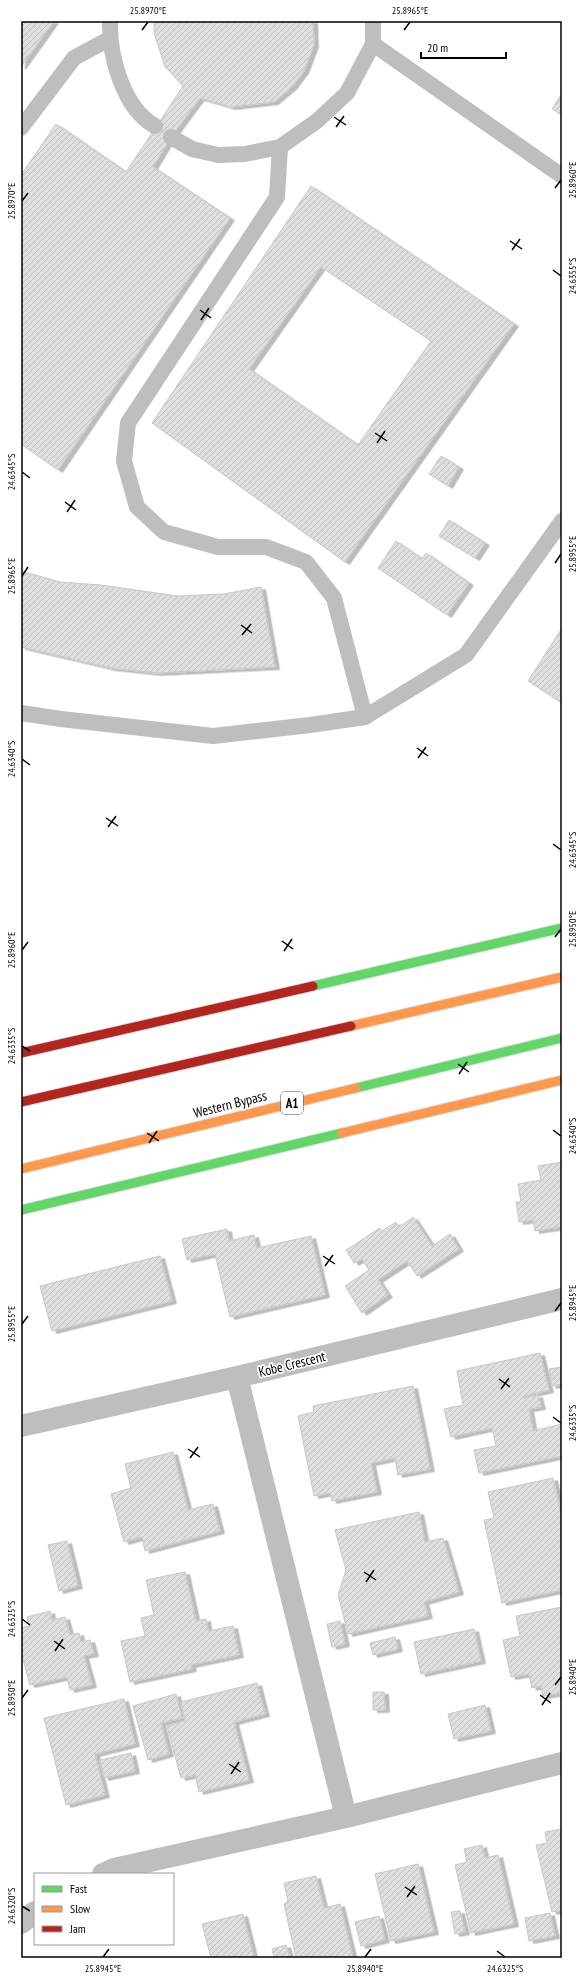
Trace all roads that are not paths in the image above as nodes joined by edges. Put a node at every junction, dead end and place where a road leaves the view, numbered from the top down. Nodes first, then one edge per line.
1 (110, 21) edge
2 (373, 21) edge
3 (109, 40) junction
4 (373, 44) junction
5 (155, 126) dead end
6 (21, 128) edge
7 (171, 137) dead end
8 (280, 147) junction
9 (562, 176) edge
10 (562, 520) edge
11 (21, 713) edge
12 (365, 717) junction
13 (562, 928) edge
14 (562, 977) edge
15 (562, 1038) edge
16 (21, 1053) edge
17 (562, 1080) edge
18 (21, 1102) edge
19 (21, 1169) edge
20 (21, 1210) edge
21 (562, 1299) edge
22 (237, 1377) junction
23 (21, 1426) edge
24 (562, 1763) edge
25 (346, 1817) junction
26 (105, 1873) edge
27 (34, 1913) edge
28 (21, 1923) edge

1 - 3 lane
2 - 4 lane
3 - 5 lane
3 - 6 lane
4 - 8 lane
4 - 9 lane
7 - 8 lane
8 - 12 lane
10 - 12 lane
11 - 12 lane
13 - 16 main road
14 - 18 main road
15 - 19 main road, Western Bypass / A1
17 - 20 main road
21 - 22 street, Kobe Crescent
22 - 23 street, Kobe Crescent
22 - 25 street
24 - 25 street
25 - 26 street
27 - 28 street

